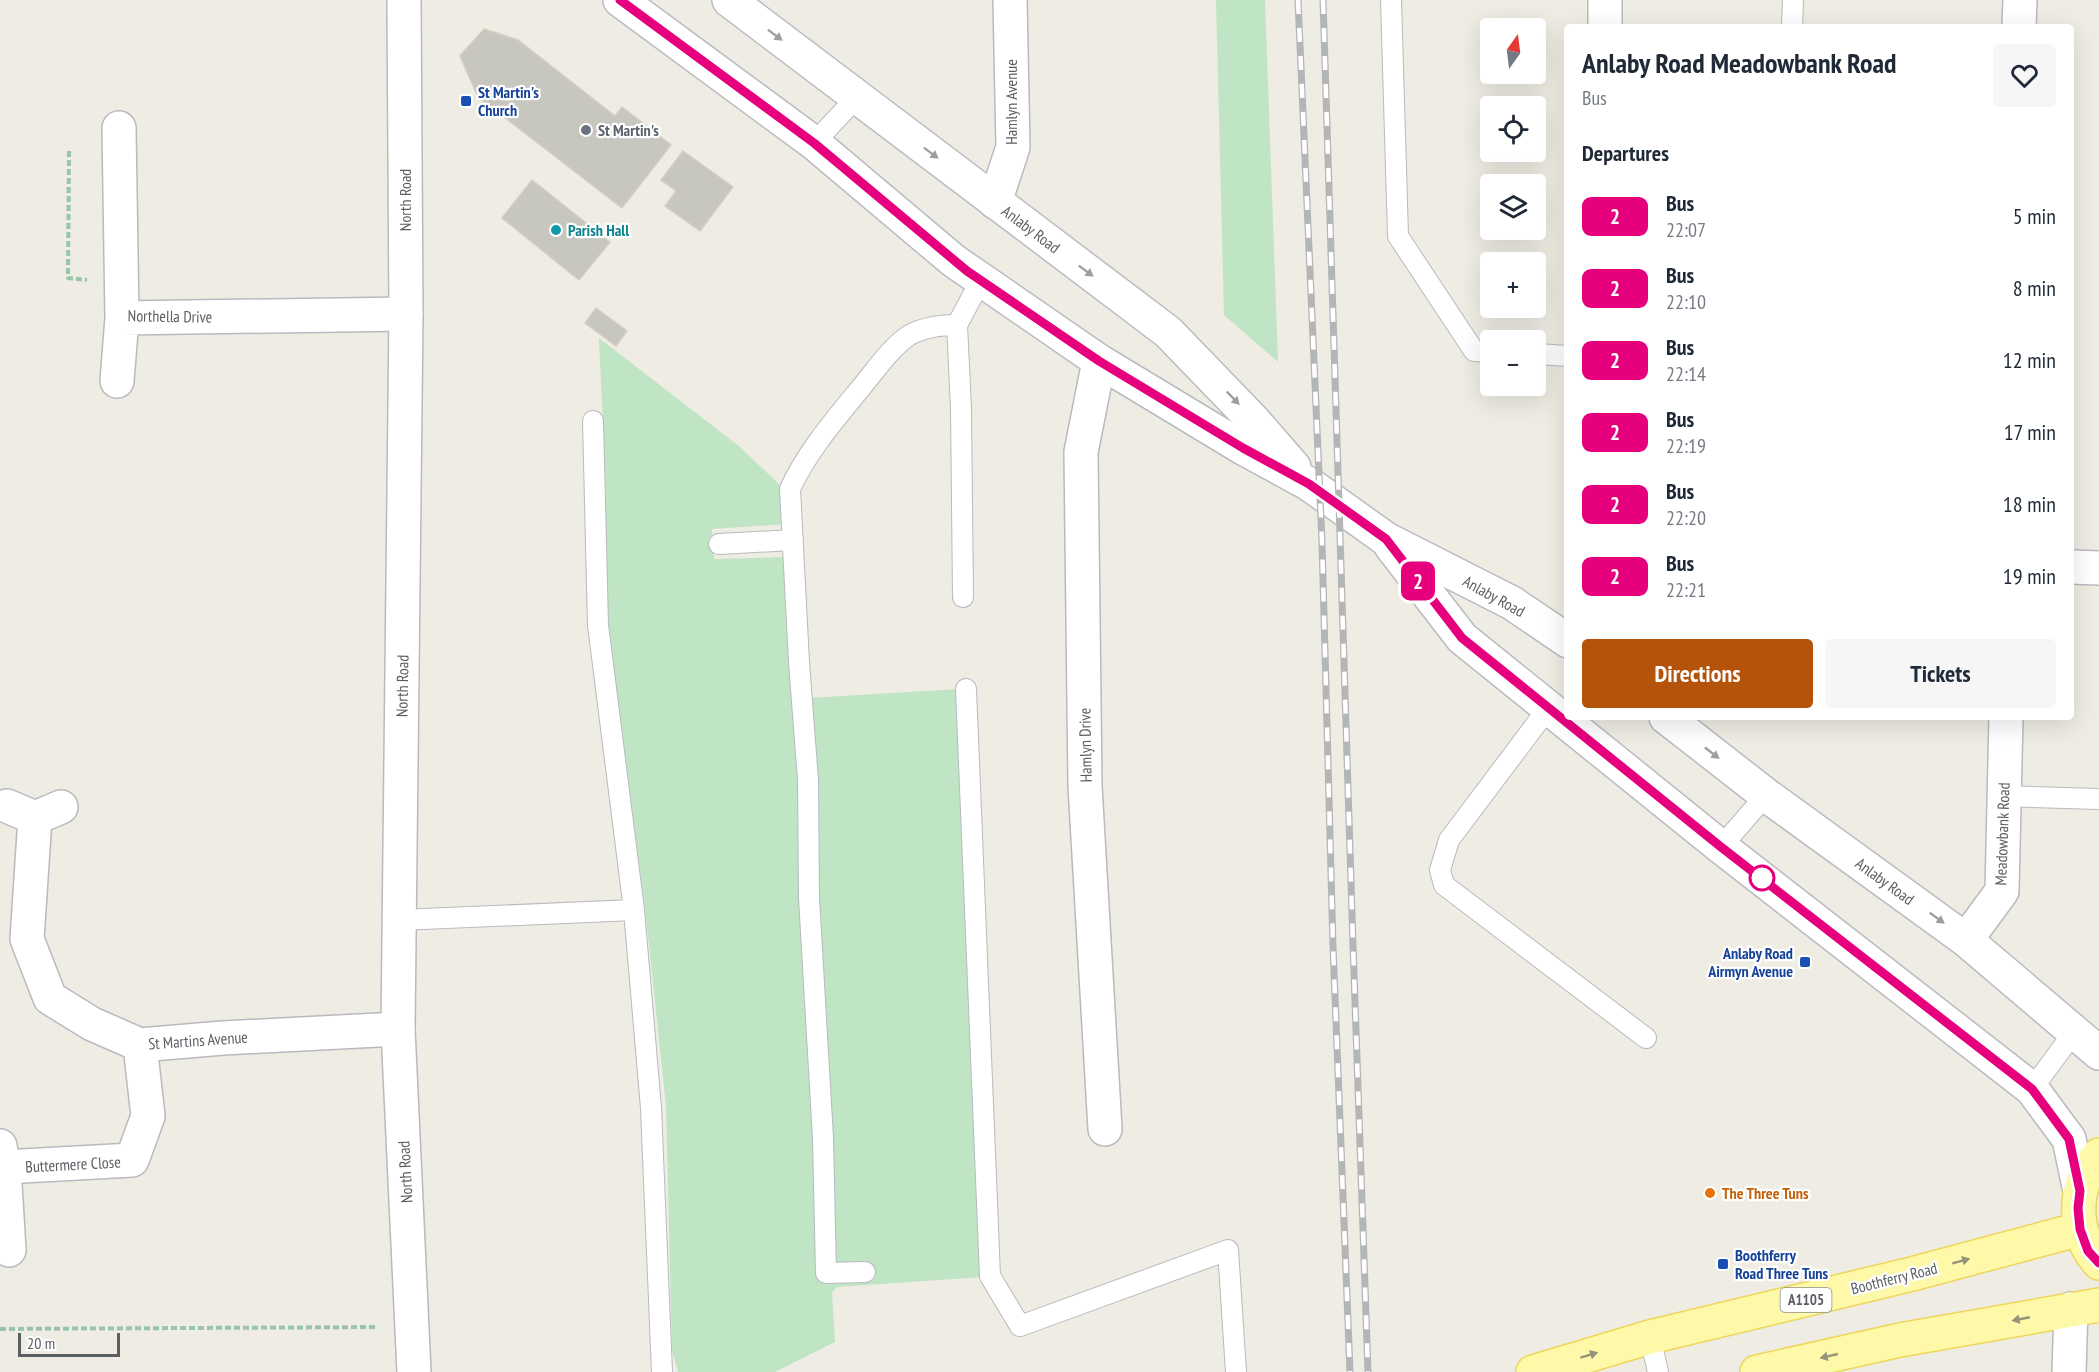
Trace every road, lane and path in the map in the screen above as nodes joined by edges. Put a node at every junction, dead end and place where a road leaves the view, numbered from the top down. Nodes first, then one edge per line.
1 (404, 0) edge
2 (620, 0) edge
3 (729, 0) edge
4 (1010, 0) edge
5 (1391, 0) edge
6 (1605, 0) edge
7 (1793, 0) edge
8 (2020, 0) edge
9 (1605, 24) edge
10 (1792, 24) edge
11 (2019, 24) edge
12 (857, 97) junction
13 (119, 128) dead end
14 (814, 143) junction
15 (69, 151) dead end
16 (995, 202) junction
17 (981, 280) junction
18 (87, 290) dead end
19 (406, 314) junction
20 (122, 318) junction
21 (957, 325) junction
22 (1480, 351) edge
23 (1546, 355) edge
24 (1564, 356) edge
25 (1099, 361) junction
26 (117, 381) dead end
27 (593, 421) dead end
28 (1309, 484) junction
29 (1386, 539) junction
30 (793, 540) junction
31 (719, 544) dead end
32 (2074, 567) edge
33 (2099, 568) edge
34 (963, 597) dead end
35 (1564, 630) edge
36 (966, 688) dead end
37 (1549, 707) junction
38 (1564, 719) edge
39 (1565, 720) edge
40 (1670, 720) edge
41 (2006, 720) edge
42 (1766, 795) junction
43 (2004, 796) junction
44 (2099, 799) edge
45 (34, 810) dead end
46 (1721, 847) junction
47 (634, 910) junction
48 (400, 920) junction
49 (1966, 940) junction
50 (398, 1029) junction
51 (2074, 1032) junction
52 (1646, 1038) dead end
53 (140, 1045) junction
54 (2099, 1053) edge
55 (2032, 1089) junction
56 (1105, 1129) dead end
57 (2099, 1155) edge
58 (2, 1156) edge
59 (2080, 1191) junction
60 (2080, 1229) junction
61 (9, 1250) dead end
62 (2099, 1263) edge
63 (865, 1272) dead end
64 (2085, 1307) edge
65 (412, 1327) junction
66 (0, 1329) edge
67 (1650, 1337) junction
68 (414, 1372) edge
69 (662, 1372) edge
70 (1236, 1372) edge
71 (1533, 1372) edge
72 (1658, 1372) edge
73 (1757, 1372) edge
74 (2069, 1372) edge

1 - 19 street, North Road
2 - 14 street, Anlaby Road
3 -> 12 street, Anlaby Road
4 - 16 street, Hamlyn Avenue
5 - 22 lane
6 - 9 street
7 - 10 lane
8 - 11 street
12 - 14 lane
12 -> 16 street, Anlaby Road
13 - 20 street, Northella Drive
14 - 17 street, Anlaby Road
15 - 18 path
16 -> 28 street, Anlaby Road
17 - 21 lane
17 - 25 street, Anlaby Road
19 - 20 street, Northella Drive
19 - 48 street, North Road
20 - 26 street
21 - 30 lane
21 - 34 lane
23 - 24 lane
25 - 28 street, Anlaby Road
25 - 56 street, Hamlyn Drive
27 - 47 lane
28 - 29 street, Anlaby Road
29 - 35 street, Anlaby Road
29 - 37 street, Anlaby Road
30 - 31 lane
30 - 63 lane
32 - 33 street
36 - 70 lane
37 - 38 street, Anlaby Road
37 - 52 lane
39 - 46 street, Anlaby Road
40 -> 42 street, Anlaby Road
41 - 43 street, Meadowbank Road
42 - 46 lane
42 -> 49 street, Anlaby Road
43 - 44 lane
43 - 49 street, Meadowbank Road
45 - 53 street, St Martins Avenue
46 - 55 street, Anlaby Road
47 - 48 lane
47 - 69 lane
48 - 50 street, North Road
49 - 51 street, Anlaby Road
50 - 53 street, St Martins Avenue
50 - 65 street, North Road
51 - 54 street, Anlaby Road
51 - 55 lane
53 - 58 street, Buttermere Close
55 - 59 street, Anlaby Road
57 - 59 main road
58 - 61 street, Buttermere Close
59 - 60 main road
60 - 62 main road
67 -> 60 main road, Boothferry Road / A1105
64 -> 73 main road
64 - 74 street
65 - 66 path
65 - 68 street, North Road
71 -> 67 main road, Boothferry Road / A1105
67 - 72 lane

